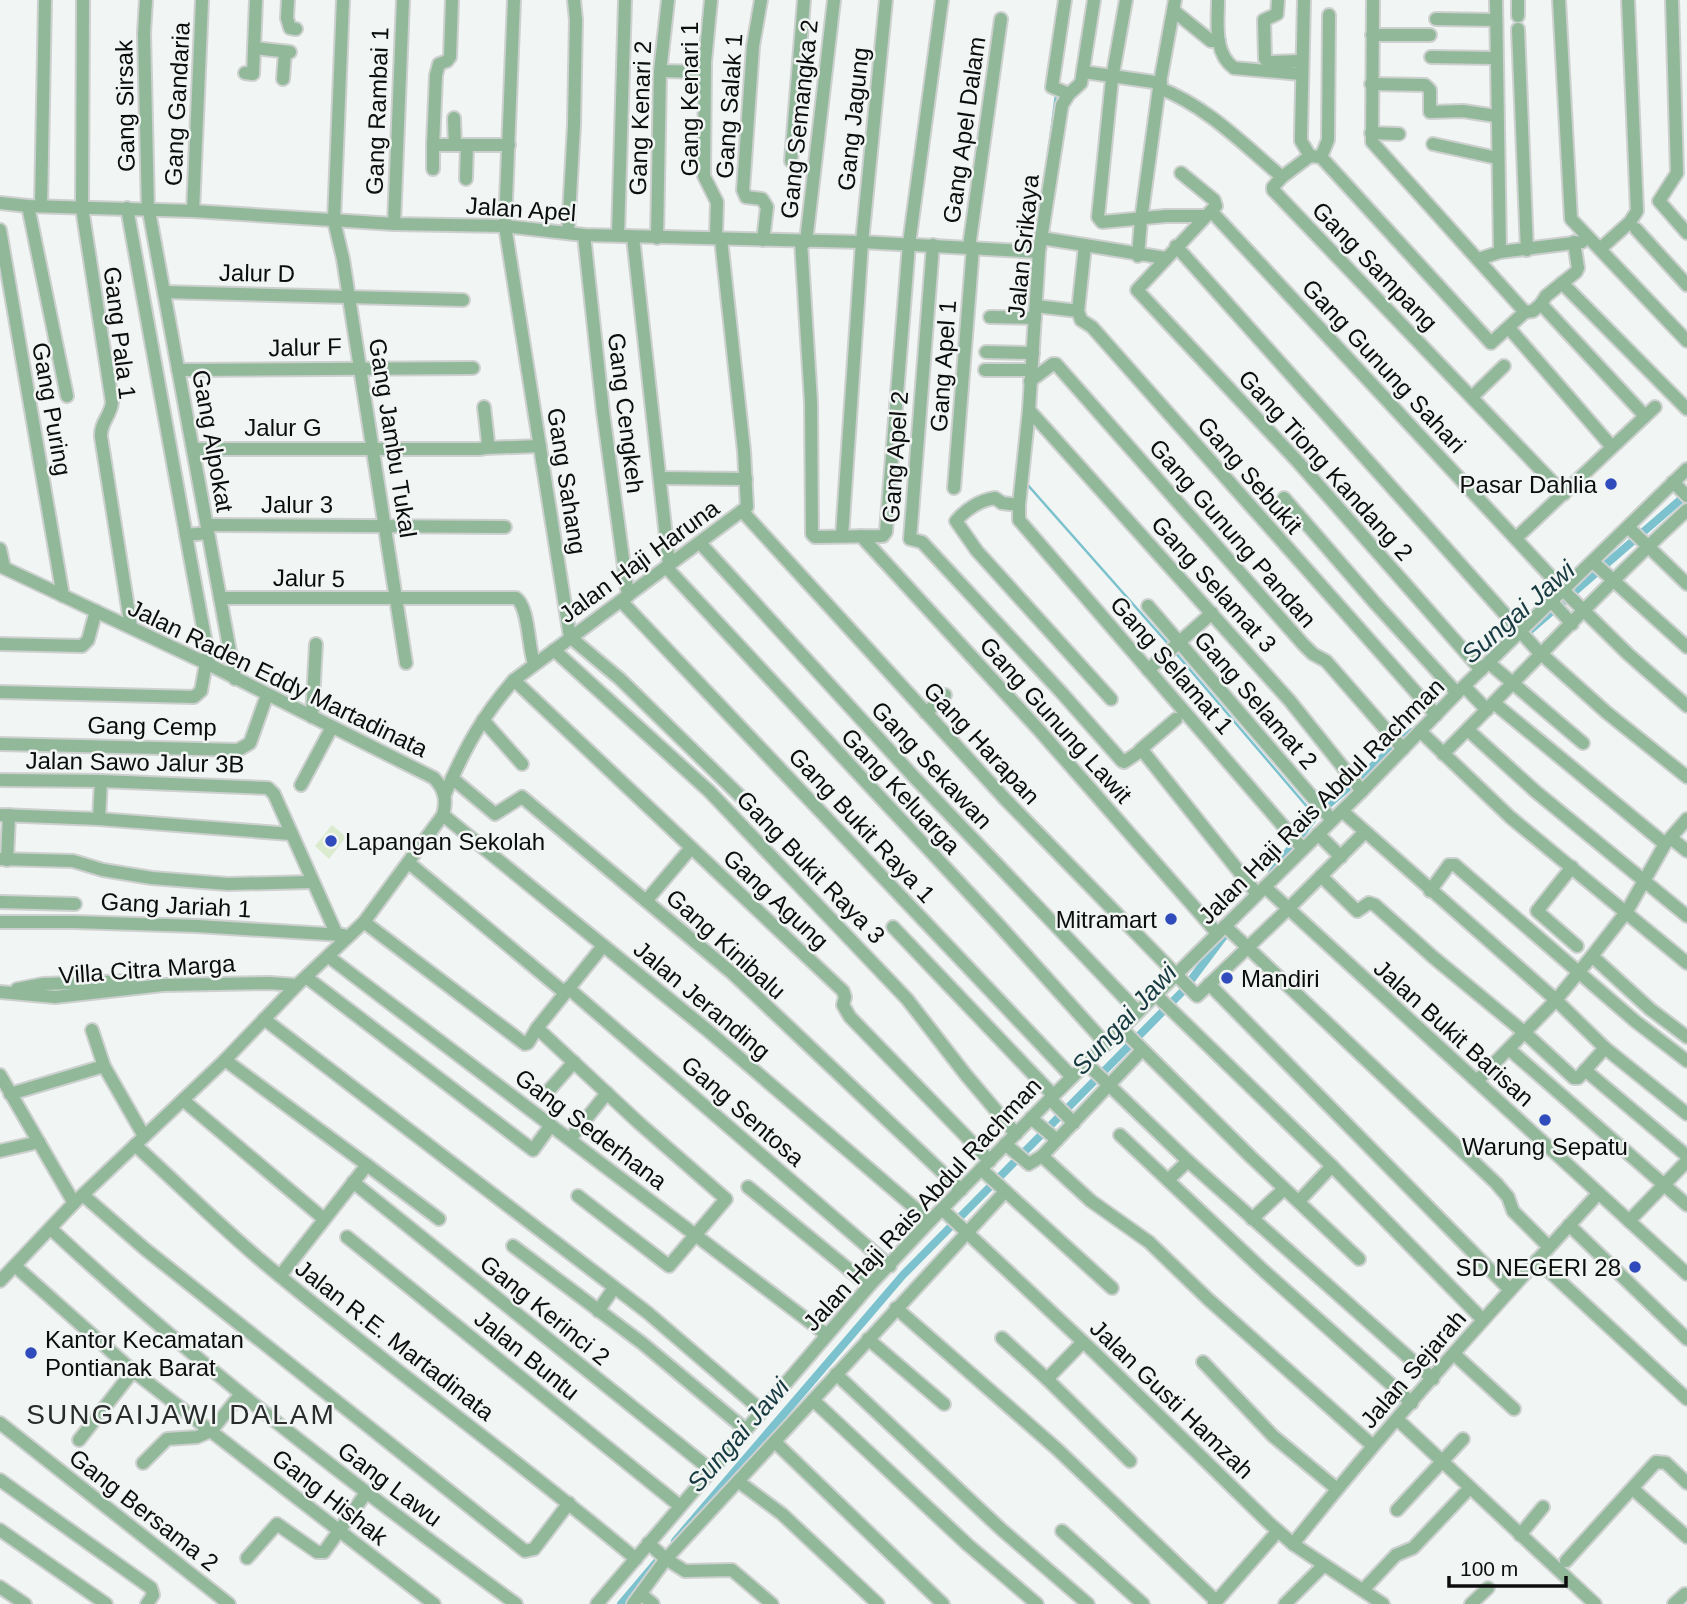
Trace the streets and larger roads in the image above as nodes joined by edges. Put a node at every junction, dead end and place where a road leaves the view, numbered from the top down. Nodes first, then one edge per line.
1 (45, 0) edge
2 (83, 0) edge
3 (146, 0) edge
4 (202, 0) edge
5 (256, 0) edge
6 (288, 0) edge
7 (343, 0) edge
8 (403, 0) edge
9 (452, 0) edge
10 (514, 0) edge
11 (575, 0) edge
12 (625, 0) edge
13 (668, 0) edge
14 (711, 0) edge
15 (761, 0) edge
16 (804, 0) edge
17 (834, 0) edge
18 (886, 0) edge
19 (942, 0) edge
20 (1065, 0) edge
21 (1094, 0) edge
22 (1126, 0) edge
23 (1218, 0) edge
24 (1278, 0) edge
25 (1304, 0) edge
26 (1373, 0) edge
27 (1496, 0) edge
28 (1518, 0) edge
29 (1559, 0) edge
30 (1628, 0) edge
31 (1671, 0) edge
32 (1174, 5) edge
33 (1329, 15) dead end
34 (1001, 19) dead end
35 (1436, 19) dead end
36 (1496, 20) junction
37 (296, 29) dead end
38 (1372, 35) junction
39 (1430, 35) dead end
40 (1219, 40) junction
41 (254, 48) junction
42 (1431, 57) dead end
43 (1496, 58) junction
44 (1301, 68) junction
45 (661, 71) junction
46 (705, 72) junction
47 (1084, 72) junction
48 (245, 73) dead end
49 (1113, 75) junction
50 (283, 79) dead end
51 (1371, 84) junction
52 (1160, 85) junction
53 (1061, 92) junction
54 (1496, 116) junction
55 (454, 118) dead end
56 (1371, 133) junction
57 (1399, 134) dead end
58 (1433, 144) dead end
59 (433, 145) junction
60 (461, 145) junction
61 (509, 145) junction
62 (1316, 157) junction
63 (1497, 158) junction
64 (791, 161) dead end
65 (433, 169) dead end
66 (1181, 173) dead end
67 (1683, 175) edge
68 (1282, 177) junction
69 (466, 179) dead end
70 (0, 203) edge
71 (35, 206) junction
72 (82, 208) junction
73 (127, 208) junction
74 (149, 211) junction
75 (193, 211) junction
76 (1208, 214) junction
77 (334, 220) junction
78 (1140, 220) junction
79 (394, 224) junction
80 (505, 226) junction
81 (0, 229) edge
82 (1636, 229) dead end
83 (568, 233) junction
84 (1687, 233) edge
85 (584, 235) junction
86 (618, 235) junction
87 (633, 237) junction
88 (657, 238) junction
89 (719, 239) junction
90 (763, 240) junction
91 (803, 242) junction
92 (862, 242) junction
93 (1574, 242) junction
94 (909, 244) junction
95 (933, 245) junction
96 (1040, 245) junction
97 (1595, 245) junction
98 (1085, 246) junction
99 (1176, 246) junction
100 (971, 247) junction
101 (1527, 250) junction
102 (1500, 252) junction
103 (1138, 256) junction
104 (1165, 258) junction
105 (1479, 258) junction
106 (1562, 283) junction
107 (1687, 285) edge
108 (164, 292) junction
109 (349, 296) junction
110 (463, 300) dead end
111 (1541, 304) junction
112 (1078, 310) junction
113 (1036, 312) junction
114 (1525, 312) junction
115 (990, 317) dead end
116 (1509, 328) junction
117 (1687, 341) edge
118 (986, 352) dead end
119 (1033, 353) junction
120 (1504, 366) dead end
121 (360, 368) junction
122 (473, 368) dead end
123 (178, 370) junction
124 (985, 370) dead end
125 (1031, 376) junction
126 (67, 397) dead end
127 (1472, 397) junction
128 (484, 407) dead end
129 (1656, 407) dead end
130 (1687, 409) edge
131 (1029, 410) junction
132 (1645, 416) junction
133 (540, 446) junction
134 (1612, 447) junction
135 (374, 448) junction
136 (485, 448) junction
137 (193, 449) junction
138 (1687, 469) edge
139 (660, 478) junction
140 (746, 480) junction
141 (954, 488) dead end
142 (1680, 489) edge
143 (1564, 494) junction
144 (1284, 498) dead end
145 (1014, 505) junction
146 (1687, 510) edge
147 (743, 512) junction
148 (387, 525) junction
149 (505, 527) dead end
150 (208, 529) junction
151 (1631, 530) junction
152 (186, 536) junction
153 (842, 536) junction
154 (861, 536) junction
155 (1516, 538) junction
156 (699, 542) junction
157 (1646, 546) junction
158 (0, 549) edge
159 (1595, 565) junction
160 (2, 566) edge
161 (668, 566) junction
162 (1611, 580) junction
163 (1687, 584) edge
164 (1566, 592) junction
165 (63, 596) junction
166 (220, 598) junction
167 (625, 599) junction
168 (397, 600) junction
169 (1147, 606) dead end
170 (1555, 606) junction
171 (1583, 609) junction
172 (96, 611) junction
173 (1212, 613) junction
174 (1570, 622) junction
175 (131, 627) junction
176 (1523, 636) junction
177 (570, 637) junction
178 (1179, 643) junction
179 (316, 644) dead end
180 (0, 645) edge
181 (1687, 647) edge
182 (554, 650) junction
183 (1539, 653) junction
184 (407, 663) dead end
185 (534, 663) junction
186 (208, 664) junction
187 (1485, 666) junction
188 (1148, 670) junction
189 (235, 679) junction
190 (1508, 679) junction
191 (514, 680) junction
192 (1464, 690) junction
193 (0, 692) edge
194 (267, 695) junction
195 (945, 695) dead end
196 (1111, 699) dead end
197 (1488, 706) junction
198 (1687, 706) edge
199 (926, 713) junction
200 (1436, 715) junction
201 (312, 717) junction
202 (1176, 719) dead end
203 (482, 720) junction
204 (332, 727) junction
205 (1468, 730) junction
206 (1422, 733) junction
207 (1583, 743) dead end
208 (0, 744) edge
209 (1403, 749) junction
210 (1140, 750) junction
211 (1441, 752) junction
212 (522, 764) dead end
213 (1687, 777) edge
214 (452, 778) junction
215 (0, 780) edge
216 (101, 780) junction
217 (301, 785) dead end
218 (1362, 791) junction
219 (445, 794) junction
220 (740, 796) dead end
221 (4, 815) edge
222 (443, 815) junction
223 (1341, 816) junction
224 (99, 819) junction
225 (1687, 819) edge
226 (1362, 830) junction
227 (291, 834) junction
228 (1320, 837) junction
229 (1668, 841) junction
230 (691, 848) junction
231 (1300, 851) junction
232 (1687, 851) edge
233 (1338, 854) junction
234 (4, 860) edge
235 (409, 863) junction
236 (1572, 867) junction
237 (1321, 876) junction
238 (1643, 880) junction
239 (312, 882) junction
240 (1264, 891) junction
241 (1430, 891) junction
242 (646, 901) junction
243 (0, 902) edge
244 (75, 904) dead end
245 (1285, 907) junction
246 (1627, 911) junction
247 (1687, 916) edge
248 (0, 922) edge
249 (364, 922) junction
250 (893, 927) dead end
251 (1224, 930) junction
252 (344, 935) junction
253 (603, 946) junction
254 (1248, 946) junction
255 (1577, 946) dead end
256 (1592, 956) junction
257 (329, 957) junction
258 (1687, 963) edge
259 (1580, 971) junction
260 (1179, 979) junction
261 (302, 981) junction
262 (1209, 984) junction
263 (567, 990) junction
264 (3, 992) edge
265 (1159, 997) junction
266 (1556, 1000) junction
267 (1138, 1012) junction
268 (264, 1019) junction
269 (537, 1028) junction
270 (92, 1030) dead end
271 (1123, 1030) junction
272 (1525, 1033) junction
273 (1687, 1037) edge
274 (1106, 1044) junction
275 (1605, 1048) junction
276 (1140, 1049) junction
277 (1508, 1049) junction
278 (225, 1060) junction
279 (1687, 1061) edge
280 (573, 1062) junction
281 (104, 1066) junction
282 (1088, 1066) junction
283 (1585, 1070) junction
284 (0, 1076) edge
285 (1072, 1077) junction
286 (1477, 1081) junction
287 (1106, 1084) junction
288 (550, 1089) dead end
289 (607, 1093) junction
290 (10, 1094) junction
291 (184, 1100) junction
292 (1053, 1100) junction
293 (1687, 1114) edge
294 (1035, 1120) junction
295 (1072, 1121) junction
296 (551, 1125) junction
297 (1016, 1134) junction
298 (1120, 1135) dead end
299 (1054, 1138) junction
300 (570, 1139) junction
301 (140, 1141) junction
302 (38, 1142) junction
303 (1009, 1147) junction
304 (0, 1150) edge
305 (1042, 1156) junction
306 (1687, 1158) edge
307 (1188, 1161) junction
308 (368, 1165) junction
309 (1332, 1166) junction
310 (986, 1168) junction
311 (1168, 1180) junction
312 (353, 1182) junction
313 (1664, 1186) junction
314 (748, 1187) dead end
315 (1284, 1189) junction
316 (961, 1190) junction
317 (1000, 1191) junction
318 (1598, 1194) junction
319 (578, 1196) dead end
320 (79, 1199) junction
321 (1299, 1201) junction
322 (1687, 1205) edge
323 (946, 1211) junction
324 (324, 1219) junction
325 (439, 1219) dead end
326 (1252, 1219) junction
327 (930, 1221) junction
328 (1629, 1221) junction
329 (1569, 1225) junction
330 (51, 1229) junction
331 (965, 1231) junction
332 (697, 1235) junction
333 (347, 1237) dead end
334 (513, 1246) dead end
335 (1549, 1247) junction
336 (1359, 1259) dead end
337 (1537, 1260) junction
338 (15, 1266) junction
339 (890, 1266) junction
340 (1687, 1274) edge
341 (280, 1276) junction
342 (0, 1281) edge
343 (869, 1286) junction
344 (614, 1288) junction
345 (1112, 1288) dead end
346 (1510, 1290) junction
347 (896, 1308) junction
348 (598, 1311) junction
349 (1483, 1320) junction
350 (827, 1335) junction
351 (1002, 1338) dead end
352 (868, 1339) junction
353 (1687, 1339) edge
354 (1083, 1342) junction
355 (1454, 1354) junction
356 (1203, 1362) dead end
357 (133, 1371) junction
358 (836, 1374) junction
359 (1047, 1378) junction
360 (1433, 1378) junction
361 (241, 1394) junction
362 (1687, 1399) edge
363 (813, 1401) junction
364 (1412, 1403) junction
365 (944, 1404) dead end
366 (1514, 1409) dead end
367 (762, 1410) junction
368 (1398, 1420) junction
369 (0, 1423) edge
370 (746, 1430) junction
371 (211, 1431) junction
372 (1463, 1439) dead end
373 (79, 1440) dead end
374 (776, 1443) junction
375 (1373, 1446) junction
376 (1130, 1461) dead end
377 (1443, 1462) junction
378 (143, 1463) dead end
379 (711, 1470) junction
380 (0, 1480) edge
381 (739, 1482) junction
382 (1687, 1483) edge
383 (1337, 1489) junction
384 (1633, 1489) junction
385 (366, 1493) junction
386 (1465, 1493) dead end
387 (569, 1503) junction
388 (680, 1506) junction
389 (1543, 1507) dead end
390 (1396, 1510) dead end
391 (0, 1530) edge
392 (338, 1530) junction
393 (1062, 1531) dead end
394 (1278, 1531) junction
395 (1520, 1535) junction
396 (1687, 1537) edge
397 (1293, 1544) junction
398 (650, 1545) junction
399 (247, 1558) dead end
400 (636, 1559) junction
401 (665, 1559) junction
402 (1566, 1561) dead end
403 (1324, 1565) junction
404 (0, 1587) edge
405 (1488, 1588) dead end
406 (1363, 1590) junction
407 (1685, 1594) dead end
408 (637, 1599) edge
409 (1215, 1603) edge
410 (1378, 1603) edge
411 (25, 1604) edge
412 (106, 1604) edge
413 (147, 1604) edge
414 (229, 1604) edge
415 (434, 1604) edge
416 (516, 1604) edge
417 (597, 1604) edge
418 (653, 1604) edge
419 (772, 1604) edge
420 (878, 1604) edge
421 (943, 1604) edge
422 (1037, 1604) edge
423 (1088, 1604) edge
424 (1143, 1604) edge
425 (1285, 1604) edge
426 (1471, 1604) edge
427 (1595, 1604) edge
428 (1674, 1604) edge

1 - 71 street
2 - 72 street, Gang Pala 1
3 - 74 street, Gang Sirsak
4 - 75 street, Gang Gandaria
5 - 41 street
6 - 37 street
7 - 77 street, Gang Jambu Tukal
8 - 79 street, Gang Rambai 1
9 - 59 street
10 - 61 street, Gang Sahang
11 - 83 street
12 - 86 street
13 - 45 street, Gang Kenari 2
14 - 46 street, Gang Kenari 1
15 - 90 street, Gang Salak 1
16 - 64 street
17 - 91 street, Gang Semangka 2
18 - 92 street, Gang Jagung
19 - 94 street
20 - 53 street
21 - 47 street, Jalan Srikaya
22 - 49 street
23 - 40 street
24 - 44 street
25 - 44 street
26 - 38 street
27 - 36 street
28 - 101 street
29 - 97 street
30 - 97 street
31 - 67 street
32 - 40 street
32 - 52 street
33 - 62 street
34 - 100 street, Gang Apel Dalam
35 - 36 street
36 - 43 street
38 - 39 street
38 - 51 street
40 - 44 street
41 - 48 street
41 - 50 street
42 - 43 street
43 - 54 street
44 - 62 street
45 - 46 street
45 - 88 street, Gang Kenari 2
46 - 89 street, Gang Kenari 1
47 - 49 street
47 - 53 street, Jalan Srikaya
49 - 52 street
49 - 78 street
51 - 54 street
51 - 56 street
52 - 68 street
52 - 78 street
53 - 96 street, Jalan Srikaya
54 - 63 street
55 - 60 street
56 - 57 street
56 - 105 street
58 - 63 street
59 - 60 street
59 - 65 street
60 - 61 street
60 - 69 street
61 - 80 street, Gang Sahang
62 - 68 street
62 - 116 street
63 - 102 street
66 - 76 street, Gang Gunung Sahari
67 - 84 street
68 - 127 street, Gang Sampang
70 - 71 street, Jalan Apel
71 - 72 street, Jalan Apel
71 - 126 street
72 - 73 street, Jalan Apel
72 - 175 street, Gang Pala 1
73 - 74 street, Jalan Apel
73 - 152 street
74 - 75 street, Jalan Apel
74 - 108 street, Gang Alpokat
75 - 77 street, Jalan Apel
76 - 78 street
76 - 99 street
76 - 155 street, Gang Gunung Sahari
77 - 79 street, Jalan Apel
77 - 109 street, Gang Jambu Tukal
78 - 103 street
79 - 80 street, Jalan Apel
80 - 83 street, Jalan Apel
80 - 133 street, Gang Sahang
81 - 165 street, Gang Puring
82 - 107 street
83 - 85 street, Jalan Apel
85 - 86 street, Jalan Apel
85 - 167 street, Gang Cengkeh
86 - 87 street, Jalan Apel
87 - 88 street, Jalan Apel
87 - 139 street
88 - 89 street, Jalan Apel
89 - 90 street, Jalan Apel
89 - 140 street, Jalan Haji Haruna
90 - 91 street, Jalan Apel
91 - 92 street, Jalan Apel
91 - 153 street, Gang Semangka 2
92 - 94 street, Jalan Apel
92 - 153 street, Gang Jagung
93 - 97 street
93 - 101 street
93 - 106 street
94 - 95 street, Jalan Apel
94 - 154 street
95 - 100 street, Jalan Apel
95 - 210 street, Gang Apel 2
96 - 98 street, Jalan Apel
96 - 100 street, Jalan Apel
96 - 113 street, Jalan Srikaya
97 - 117 street
98 - 103 street, Jalan Apel
98 - 112 street
99 - 104 street
99 - 176 street
100 - 141 street, Gang Apel 1
101 - 102 street
102 - 105 street
103 - 104 street, Jalan Apel
104 - 187 street, Gang Tiong Kandang 2
105 - 114 street
106 - 111 street
106 - 130 street
108 - 109 street, Jalur D
108 - 123 street, Gang Alpokat
109 - 110 street, Jalur D
109 - 121 street, Gang Jambu Tukal
111 - 114 street
111 - 132 street
112 - 113 street
112 - 200 street, Gang Sebukit
113 - 115 street
113 - 119 street, Jalan Srikaya
114 - 116 street
116 - 134 street
118 - 119 street
119 - 125 street, Jalan Srikaya
120 - 127 street
121 - 122 street, Jalur F
121 - 123 street, Jalur F
121 - 135 street, Gang Jambu Tukal
123 - 137 street, Gang Alpokat
124 - 125 street
125 - 131 street, Jalan Srikaya
125 - 209 street, Gang Gunung Pandan
127 - 143 street, Gang Sampang
128 - 136 street
129 - 132 street
131 - 145 street, Jalan Srikaya
131 - 173 street, Gang Selamat 3
132 - 134 street
133 - 136 street, Jalur G
133 - 177 street, Gang Sahang
134 - 143 street
135 - 136 street, Jalur G
135 - 137 street, Jalur G
135 - 148 street, Gang Jambu Tukal
137 - 150 street, Gang Alpokat
138 - 142 street, Jalan Haji Rais Abdul Rachman
139 - 140 street
139 - 161 street
140 - 147 street, Jalan Haji Haruna
142 - 151 street, Jalan Haji Rais Abdul Rachman
143 - 155 street
144 - 192 street
145 - 188 street, Gang Selamat 1
145 - 196 street
146 - 157 street
147 - 156 street, Jalan Haji Haruna
147 - 199 street, Gang Harapan
148 - 149 street, Jalur 3
148 - 150 street, Jalur 3
148 - 168 street, Gang Jambu Tukal
150 - 152 street, Jalur 3
150 - 166 street, Gang Alpokat
151 - 157 street
151 - 159 street, Jalan Haji Rais Abdul Rachman
152 - 186 street
153 - 154 street
154 - 251 street, Gang Gunung Lawit
155 - 164 street, Gang Gunung Sahari
156 - 161 street, Jalan Haji Haruna
156 - 267 street, Gang Sekawan
157 - 162 street
157 - 163 street
158 - 160 street
159 - 162 street
159 - 164 street, Jalan Haji Rais Abdul Rachman
160 - 165 street, Jalan Raden Eddy Martadinata
161 - 167 street, Jalan Haji Haruna
161 - 274 street, Gang Keluarga
162 - 171 street
162 - 181 street
164 - 170 street, Jalan Haji Rais Abdul Rachman
164 - 171 street, Gang Gunung Sahari
165 - 172 street, Jalan Raden Eddy Martadinata
166 - 168 street, Jalur 5
166 - 189 street, Gang Alpokat
167 - 177 street, Jalan Haji Haruna
167 - 285 street, Gang Bukit Raya 1
168 - 184 street, Gang Jambu Tukal
168 - 185 street, Jalur 5
169 - 178 street, Gang Selamat 2
170 - 174 street
170 - 176 street, Jalan Haji Rais Abdul Rachman
171 - 174 street
171 - 198 street, Gang Gunung Sahari
172 - 175 street, Jalan Raden Eddy Martadinata
172 - 180 street
173 - 178 street
173 - 218 street, Gang Selamat 3
174 - 183 street
175 - 186 street, Jalan Raden Eddy Martadinata
176 - 183 street
176 - 187 street, Jalan Haji Rais Abdul Rachman
177 - 182 street, Jalan Haji Haruna
177 - 220 street
178 - 188 street
178 - 223 street, Gang Selamat 2
179 - 201 street
182 - 185 street, Jalan Haji Haruna
182 - 297 street, Gang Bukit Raya 3
183 - 190 street
183 - 213 street
185 - 191 street, Jalan Haji Haruna
186 - 189 street, Jalan Raden Eddy Martadinata
186 - 193 street
187 - 190 street, Gang Tiong Kandang 2
187 - 192 street, Jalan Haji Rais Abdul Rachman
188 - 231 street, Gang Selamat 1
189 - 194 street, Jalan Raden Eddy Martadinata
190 - 197 street
190 - 207 street, Gang Tiong Kandang 2
191 - 203 street, Jalan Haji Haruna
191 - 230 street, Gang Agung
192 - 197 street
192 - 200 street, Jalan Haji Rais Abdul Rachman
194 - 201 street, Jalan Raden Eddy Martadinata
194 - 208 street, Gang Cemp
195 - 199 street
197 - 205 street
197 - 229 street
199 - 260 street, Gang Harapan
200 - 206 street, Jalan Haji Rais Abdul Rachman
201 - 204 street, Jalan Raden Eddy Martadinata
202 - 210 street
203 - 212 street
203 - 214 street, Jalan Haji Haruna
204 - 217 street
204 - 219 street, Jalan Raden Eddy Martadinata
205 - 211 street
205 - 238 street
206 - 209 street, Jalan Haji Rais Abdul Rachman
206 - 211 street
209 - 218 street, Jalan Haji Rais Abdul Rachman
210 - 240 street, Jalan Bukit Barisan
211 - 236 street
214 - 219 street, Jalan Haji Haruna
214 - 242 street, Gang Kinibalu
215 - 216 street, Jalan Sawo Jalur 3B
216 - 224 street
216 - 227 street, Jalan Sawo Jalur 3B
218 - 223 street, Jalan Haji Rais Abdul Rachman
219 - 222 street
221 - 224 street
221 - 234 street
222 - 235 street
222 - 253 street, Jalan Jeranding
223 - 226 street, Gang Selamat 2
223 - 228 street, Jalan Haji Rais Abdul Rachman
224 - 227 street
225 - 229 street
226 - 233 street
226 - 241 street, Gang Selamat 2
227 - 239 street
228 - 231 street, Jalan Haji Rais Abdul Rachman
228 - 233 street
229 - 232 street
229 - 238 street
230 - 242 street
230 - 310 street, Gang Agung
231 - 240 street, Jalan Haji Rais Abdul Rachman
233 - 237 street
234 - 239 street
235 - 249 street
235 - 263 street, Gang Sentosa
236 - 246 street
236 - 255 street
237 - 245 street
237 - 272 street
238 - 246 street
238 - 247 street
239 - 252 street
240 - 245 street, Jalan Bukit Barisan
240 - 251 street, Jalan Haji Rais Abdul Rachman
241 - 259 street
241 - 266 street, Gang Selamat 2
242 - 316 street, Gang Kinibalu
243 - 244 street
245 - 254 street
245 - 286 street, Jalan Bukit Barisan
246 - 256 street
246 - 258 street
248 - 252 street, Gang Jariah 1
249 - 252 street
249 - 269 street
250 - 292 street
251 - 254 street, Gang Gunung Lawit
251 - 260 street, Jalan Haji Rais Abdul Rachman
252 - 257 street
253 - 263 street
253 - 327 street, Jalan Jeranding
254 - 262 street
254 - 335 street, Gang Gunung Lawit
256 - 259 street
256 - 273 street
257 - 261 street
257 - 296 street, Gang Sederhana
259 - 266 street
259 - 279 street
260 - 262 street, Gang Harapan
260 - 265 street, Jalan Haji Rais Abdul Rachman
261 - 264 street, Villa Citra Marga
261 - 268 street
261 - 296 street
262 - 346 street
263 - 269 street
263 - 339 street, Gang Sentosa
265 - 267 street, Jalan Haji Rais Abdul Rachman
265 - 309 street
266 - 272 street
266 - 275 street, Gang Selamat 2
267 - 271 street, Jalan Haji Rais Abdul Rachman
268 - 278 street
268 - 344 street
269 - 280 street
270 - 281 street, Jalan R.E. Martadinata
271 - 274 street, Jalan Haji Rais Abdul Rachman
271 - 276 street
272 - 277 street
272 - 283 street
274 - 282 street, Jalan Haji Rais Abdul Rachman
275 - 283 street
275 - 293 street, Gang Selamat 2
276 - 287 street
276 - 315 street
277 - 286 street
277 - 313 street
278 - 291 street
278 - 308 street
280 - 288 street
280 - 289 street
281 - 290 street
281 - 301 street, Jalan R.E. Martadinata
282 - 285 street, Jalan Haji Rais Abdul Rachman
282 - 287 street
283 - 306 street
284 - 290 street
285 - 292 street, Jalan Haji Rais Abdul Rachman
286 - 318 street, Jalan Bukit Barisan
287 - 295 street
287 - 307 street
289 - 300 street
289 - 332 street
290 - 302 street
291 - 301 street
291 - 324 street
292 - 294 street, Jalan Haji Rais Abdul Rachman
292 - 295 street
294 - 297 street, Jalan Haji Rais Abdul Rachman
294 - 299 street
295 - 299 street
296 - 300 street, Gang Sederhana
297 - 303 street, Jalan Haji Rais Abdul Rachman
298 - 311 street
299 - 305 street
300 - 332 street, Gang Sederhana
301 - 320 street
301 - 341 street, Jalan R.E. Martadinata
302 - 304 street
302 - 320 street
303 - 305 street
303 - 310 street, Jalan Haji Rais Abdul Rachman
305 - 375 street
306 - 313 street
307 - 311 street
307 - 326 street
308 - 312 street
308 - 325 street
309 - 321 street
309 - 349 street
310 - 316 street, Jalan Haji Rais Abdul Rachman
310 - 317 street, Gang Agung
311 - 364 street
312 - 324 street
312 - 379 street, Gang Kerinci 2
313 - 322 street
313 - 328 street
314 - 343 street
315 - 321 street
315 - 326 street
316 - 323 street, Jalan Haji Rais Abdul Rachman
317 - 331 street
317 - 345 street, Gang Agung
318 - 328 street, Jalan Bukit Barisan
318 - 329 street, Jalan Sejarah
319 - 332 street
320 - 330 street
320 - 387 street
321 - 336 street
323 - 327 street, Jalan Haji Rais Abdul Rachman
323 - 331 street, Jalan Gusti Hamzah
324 - 341 street
326 - 360 street
327 - 339 street, Jalan Haji Rais Abdul Rachman
328 - 340 street, Jalan Bukit Barisan
329 - 335 street, Jalan Sejarah
329 - 353 street
330 - 338 street
330 - 361 street, Gang Lawu
331 - 347 street
331 - 354 street, Jalan Gusti Hamzah
332 - 350 street, Gang Sederhana
333 - 388 street, Jalan Buntu
334 - 348 street
335 - 337 street, Jalan Sejarah
337 - 346 street, Jalan Sejarah
337 - 362 street
338 - 342 street
338 - 357 street, Gang Hishak
339 - 343 street, Jalan Haji Rais Abdul Rachman
341 - 387 street, Jalan R.E. Martadinata
343 - 350 street, Jalan Haji Rais Abdul Rachman
344 - 348 street
344 - 367 street
346 - 349 street, Jalan Sejarah
347 - 352 street
347 - 409 street
348 - 370 street
349 - 355 street, Jalan Sejarah
350 - 367 street, Jalan Haji Rais Abdul Rachman
351 - 359 street
352 - 358 street
352 - 365 street
354 - 359 street
354 - 394 street, Jalan Gusti Hamzah
355 - 360 street, Jalan Sejarah
355 - 366 street
356 - 383 street
357 - 371 street, Gang Hishak
357 - 373 street
358 - 363 street
358 - 423 street
359 - 376 street
360 - 364 street, Jalan Sejarah
361 - 371 street
361 - 385 street, Gang Lawu
363 - 374 street
363 - 422 street
364 - 368 street, Jalan Sejarah
367 - 370 street, Jalan Haji Rais Abdul Rachman
368 - 375 street, Jalan Sejarah
368 - 377 street
369 - 414 street, Gang Bersama 2
370 - 379 street, Jalan Haji Rais Abdul Rachman
371 - 378 street
371 - 392 street, Gang Hishak
372 - 377 street
374 - 381 street
374 - 421 street
375 - 383 street, Jalan Sejarah
377 - 390 street
377 - 395 street
379 - 388 street, Jalan Haji Rais Abdul Rachman
380 - 413 street
381 - 401 street
381 - 420 street
382 - 384 street
383 - 397 street, Jalan Sejarah
384 - 396 street
384 - 402 street
385 - 392 street
385 - 416 street, Gang Lawu
386 - 406 street
387 - 400 street, Jalan R.E. Martadinata
388 - 398 street, Jalan Haji Rais Abdul Rachman
389 - 395 street
391 - 412 street
392 - 399 street
392 - 415 street, Gang Hishak
393 - 424 street
394 - 397 street, Jalan Gusti Hamzah
394 - 409 street
395 - 427 street
397 - 403 street, Jalan Gusti Hamzah
398 - 400 street, Jalan Haji Rais Abdul Rachman
398 - 401 street
400 - 417 street, Jalan Haji Rais Abdul Rachman
401 - 408 street
401 - 419 street
403 - 406 street, Jalan Gusti Hamzah
403 - 425 street
404 - 411 street
405 - 426 street
406 - 410 street, Jalan Gusti Hamzah
407 - 428 street
408 - 418 street

